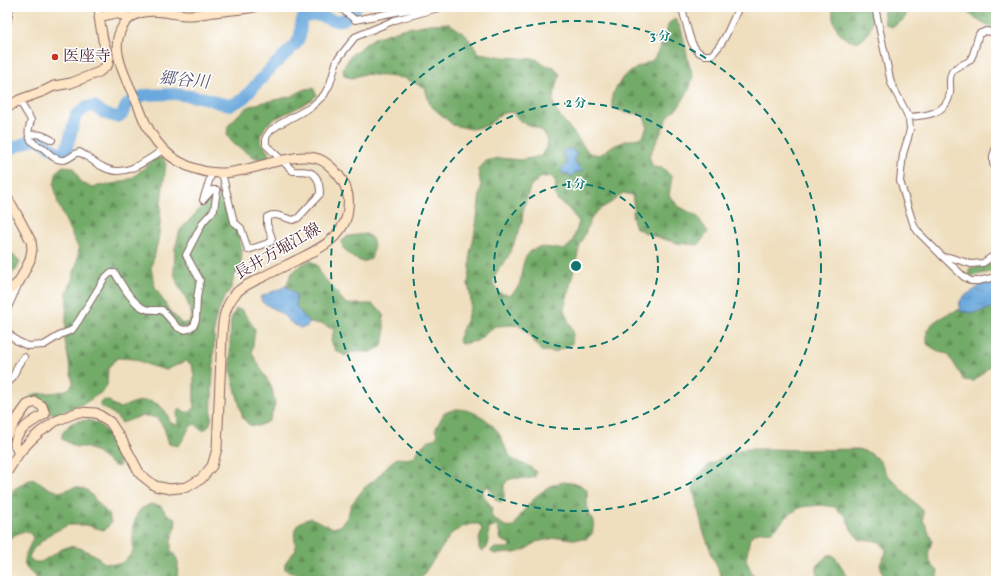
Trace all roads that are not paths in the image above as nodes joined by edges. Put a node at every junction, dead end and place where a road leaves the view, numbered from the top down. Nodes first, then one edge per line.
1 (10, 7) edge
2 (97, 7) edge
3 (254, 7) edge
4 (442, 7) edge
5 (680, 7) edge
6 (738, 7) edge
7 (876, 7) edge
8 (343, 8) edge
9 (427, 11) junction
10 (99, 17) junction
11 (130, 18) junction
12 (7, 25) edge
13 (996, 33) edge
14 (19, 100) junction
15 (7, 108) edge
16 (908, 117) junction
17 (29, 136) junction
18 (52, 140) dead end
19 (996, 148) edge
20 (163, 150) junction
21 (282, 160) junction
22 (996, 167) edge
23 (212, 172) junction
24 (222, 173) junction
25 (7, 198) edge
26 (996, 254) edge
27 (945, 259) junction
28 (996, 277) edge
29 (19, 282) junction
30 (7, 292) edge
31 (7, 310) edge
32 (7, 332) edge
33 (24, 357) dead end
34 (7, 381) edge
35 (45, 414) junction
36 (56, 421) junction
37 (7, 434) edge
38 (19, 453) junction
39 (7, 472) edge

1 - 12 street
2 - 10 street
3 - 11 main road
4 - 9 street
5 - 6 street
7 - 16 street
8 - 9 street
9 - 21 street
10 - 11 main road
10 - 14 main road
11 - 20 main road, 長井方堀江線
13 - 16 street
14 - 15 main road
14 - 17 street
16 - 27 street
17 - 18 street
17 - 20 street
19 - 22 street
20 - 23 main road, 長井方堀江線
21 - 24 main road, 長井方堀江線
21 - 24 street
21 - 36 main road, 長井方堀江線
23 - 24 main road, 長井方堀江線
23 - 32 street
25 - 29 main road
26 - 27 street
27 - 28 street
29 - 30 main road
29 - 31 street
33 - 34 street
35 - 36 main road
35 - 37 main road
35 - 38 main road
36 - 38 main road, 長井方堀江線
38 - 39 main road, 長井方堀江線

